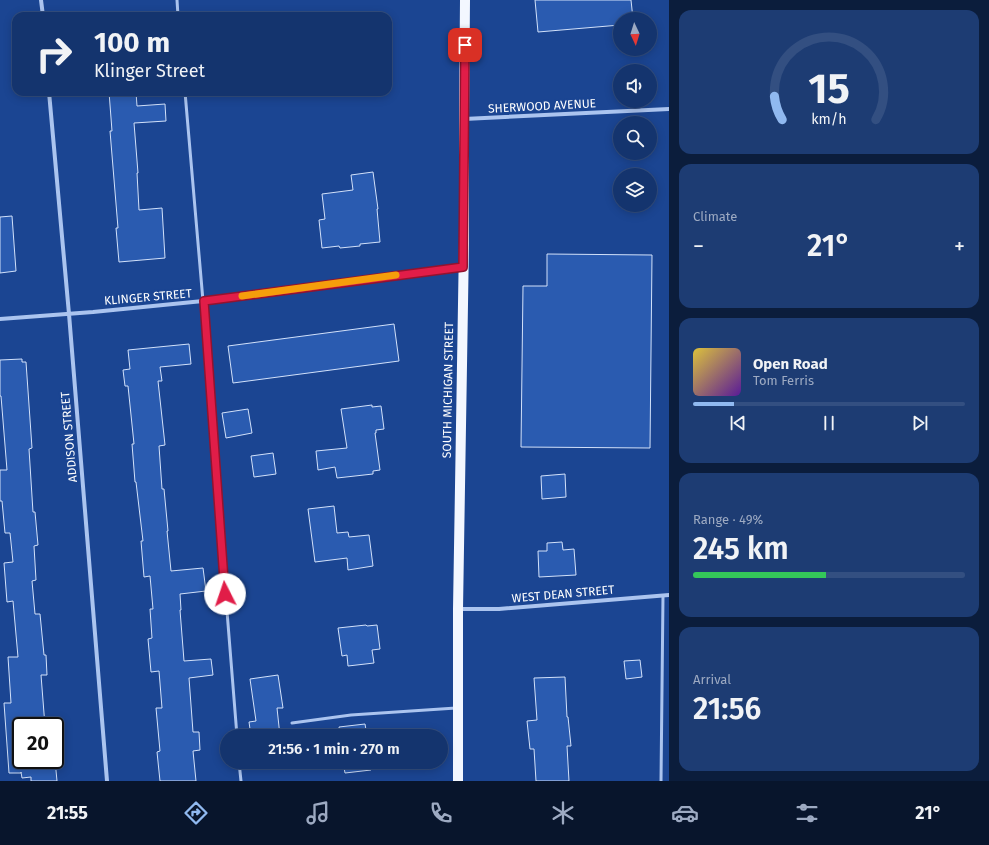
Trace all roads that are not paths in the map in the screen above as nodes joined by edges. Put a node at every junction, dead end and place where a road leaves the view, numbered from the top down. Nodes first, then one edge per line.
1 (41, 0) edge
2 (176, 0) edge
3 (465, 0) edge
4 (42, 12) edge
5 (178, 12) edge
6 (49, 96) edge
7 (185, 96) edge
8 (669, 109) edge
9 (464, 119) junction
10 (463, 267) junction
11 (204, 301) junction
12 (69, 314) junction
13 (0, 319) edge
14 (669, 595) edge
15 (663, 596) junction
16 (458, 609) junction
17 (458, 708) junction
18 (292, 723) dead end
19 (236, 729) edge
20 (239, 769) edge
21 (107, 781) edge
22 (240, 781) edge
23 (458, 781) edge
24 (661, 781) edge

1 - 4 street
2 - 5 lane
3 - 9 main road, SOUTH MICHIGAN STREET
6 - 12 street, ADDISON STREET
7 - 11 lane
8 - 9 street, SHERWOOD AVENUE
9 - 10 main road, SOUTH MICHIGAN STREET
10 - 11 street, KLINGER STREET
10 - 16 main road, SOUTH MICHIGAN STREET
11 - 12 street, KLINGER STREET
11 - 19 lane
12 - 13 street, KLINGER STREET
12 - 21 street, ADDISON STREET
14 - 15 street, WEST DEAN STREET
15 - 16 street, WEST DEAN STREET
15 - 24 lane
16 - 17 main road, SOUTH MICHIGAN STREET
17 - 18 lane
17 - 23 main road, SOUTH MICHIGAN STREET
20 - 22 lane

